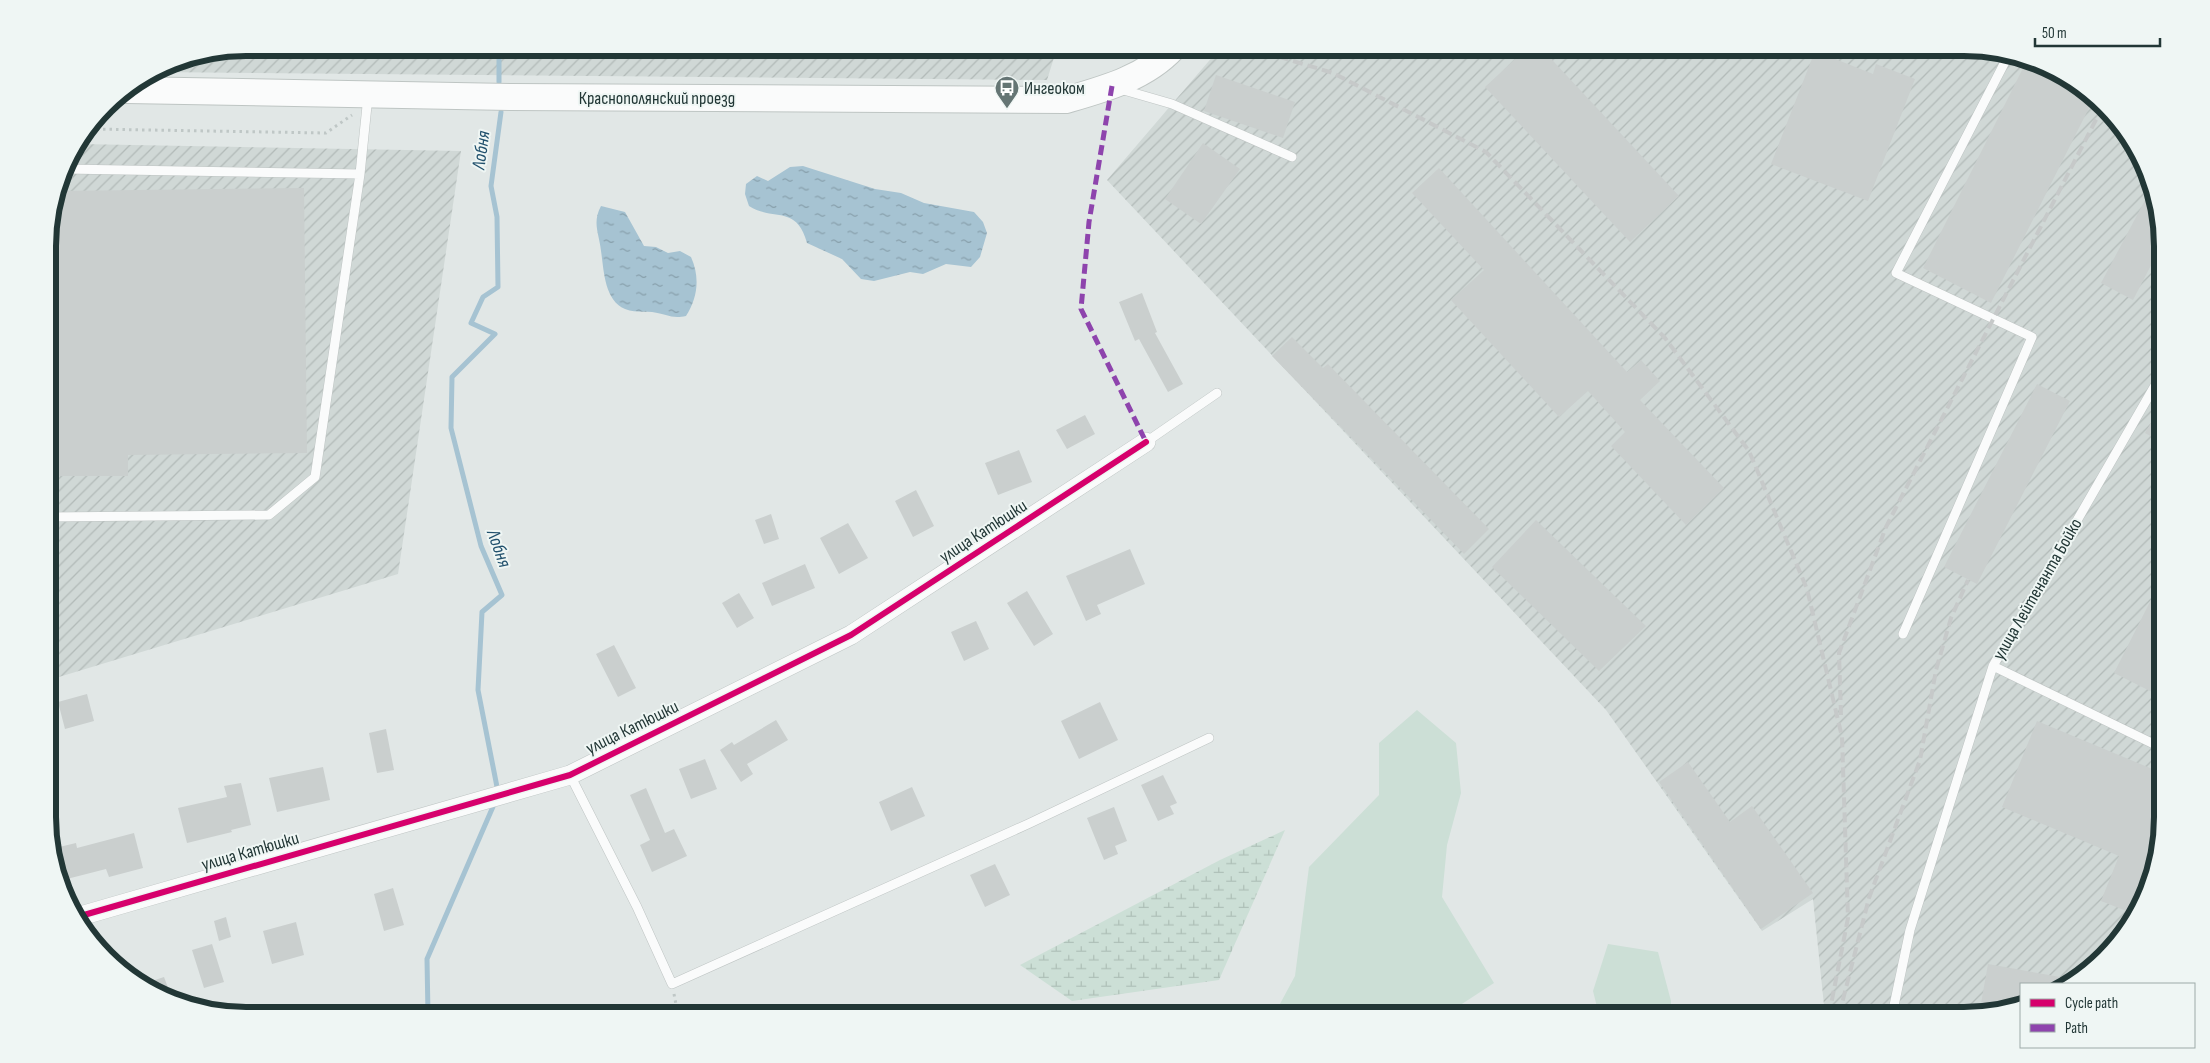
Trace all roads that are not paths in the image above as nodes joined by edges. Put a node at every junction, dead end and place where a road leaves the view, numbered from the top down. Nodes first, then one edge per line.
1 (1162, 56) edge
2 (2005, 61) edge
3 (1112, 86) junction
4 (138, 90) edge
5 (367, 99) junction
6 (1292, 157) dead end
7 (73, 169) edge
8 (360, 174) junction
9 (2154, 387) edge
10 (1217, 393) dead end
11 (1146, 442) joint
12 (56, 517) edge
13 (1903, 634) dead end
14 (1993, 666) junction
15 (1208, 738) dead end
16 (2154, 744) edge
17 (570, 774) junction
18 (84, 915) edge
19 (1894, 1007) edge

1 - 3 main road, Краснополянский проезд
2 - 13 lane
3 - 5 main road, Краснополянский проезд
3 - 6 lane
4 - 5 main road, Краснополянский проезд
5 - 8 lane
7 - 8 lane
8 - 12 lane
9 - 14 lane, улица Лейтенанта Бойко
10 - 11 lane
11 - 17 street, улица Катюшки
14 - 16 lane, улица Лейтенанта Бойко
14 - 19 lane
15 - 17 lane
17 - 18 street, улица Катюшки

